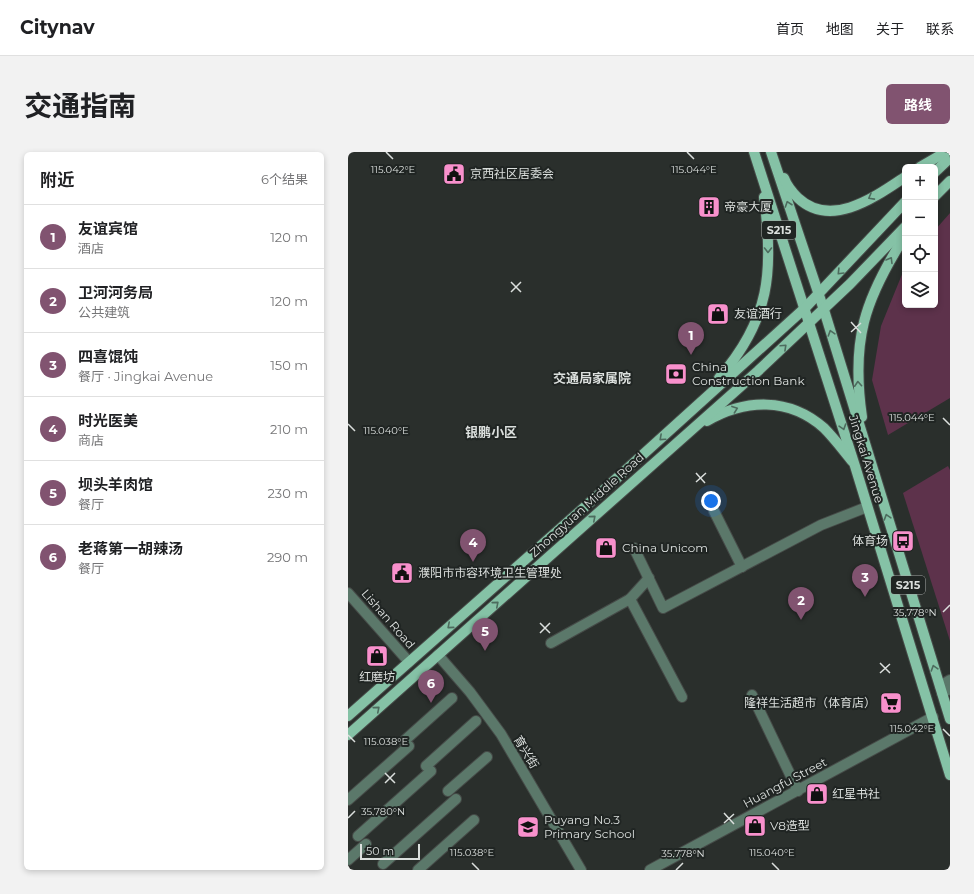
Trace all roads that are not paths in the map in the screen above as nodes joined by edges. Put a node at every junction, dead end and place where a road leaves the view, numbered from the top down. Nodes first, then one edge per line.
1 (754, 152) edge
2 (771, 152) edge
3 (946, 152) edge
4 (950, 158) edge
5 (925, 164) edge
6 (760, 169) junction
7 (938, 169) edge
8 (902, 179) edge
9 (950, 180) edge
10 (938, 193) edge
11 (902, 205) edge
12 (902, 230) edge
13 (902, 241) edge
14 (819, 294) junction
15 (805, 308) junction
16 (824, 310) junction
17 (810, 324) junction
18 (673, 427) junction
19 (688, 433) junction
20 (867, 450) junction
21 (856, 466) junction
22 (868, 507) junction
23 (714, 511) dead end
24 (634, 548) dead end
25 (742, 567) junction
26 (649, 578) junction
27 (348, 593) edge
28 (630, 599) junction
29 (551, 643) dead end
30 (438, 655) junction
31 (409, 662) junction
32 (950, 680) edge
33 (944, 689) edge
34 (752, 695) dead end
35 (682, 697) dead end
36 (452, 698) dead end
37 (348, 716) edge
38 (933, 717) junction
39 (950, 719) edge
40 (476, 721) dead end
41 (348, 735) edge
42 (487, 757) dead end
43 (950, 775) edge
44 (448, 791) dead end
45 (798, 791) junction
46 (456, 799) dead end
47 (348, 800) edge
48 (474, 820) dead end
49 (358, 836) dead end
50 (366, 844) dead end
51 (348, 860) edge
52 (383, 864) dead end
53 (418, 870) edge
54 (581, 870) edge
55 (650, 870) edge

1 - 6 main road, Jingkai Avenue / S215
8 -> 2 main road
14 -> 2 main road, Jingkai Avenue / S215
3 - 5 main road
4 - 7 main road
6 - 15 main road, Jingkai Avenue / S215
6 -> 18 main road
9 - 10 main road
11 -> 14 main road, Zhongyuan Middle Road
12 - 16 main road, Zhongyuan Middle Road
20 -> 13 main road
14 - 15 main road, Zhongyuan Middle Road
14 - 16 main road, Jingkai Avenue / S215
15 - 17 main road, Jingkai Avenue / S215
15 - 18 main road, Zhongyuan Middle Road
16 - 17 main road, Zhongyuan Middle Road
20 -> 16 main road, Jingkai Avenue / S215
19 -> 17 main road, Zhongyuan Middle Road
17 -> 21 main road, Jingkai Avenue / S215
18 -> 31 main road, Zhongyuan Middle Road
19 -> 21 main road
30 -> 19 main road, Zhongyuan Middle Road
33 -> 20 main road, Jingkai Avenue / S215
21 - 22 main road, Jingkai Avenue / S215
22 - 25 street
22 - 38 main road, Jingkai Avenue / S215
23 - 25 street
24 - 26 street
25 - 26 street
26 - 28 street
27 - 31 street, Lishan Road
28 - 29 street
28 - 35 street
41 -> 30 main road, Zhongyuan Middle Road
30 - 54 street, 育兴街
31 - 37 main road, Zhongyuan Middle Road
32 - 33 street
33 - 39 main road, Jingkai Avenue / S215
34 - 45 street
36 - 47 street
38 - 43 main road, Jingkai Avenue / S215
38 - 45 street, Huangfu Street
40 - 49 street
42 - 44 street
45 - 55 street, Huangfu Street
46 - 52 street
48 - 53 street
50 - 51 street

